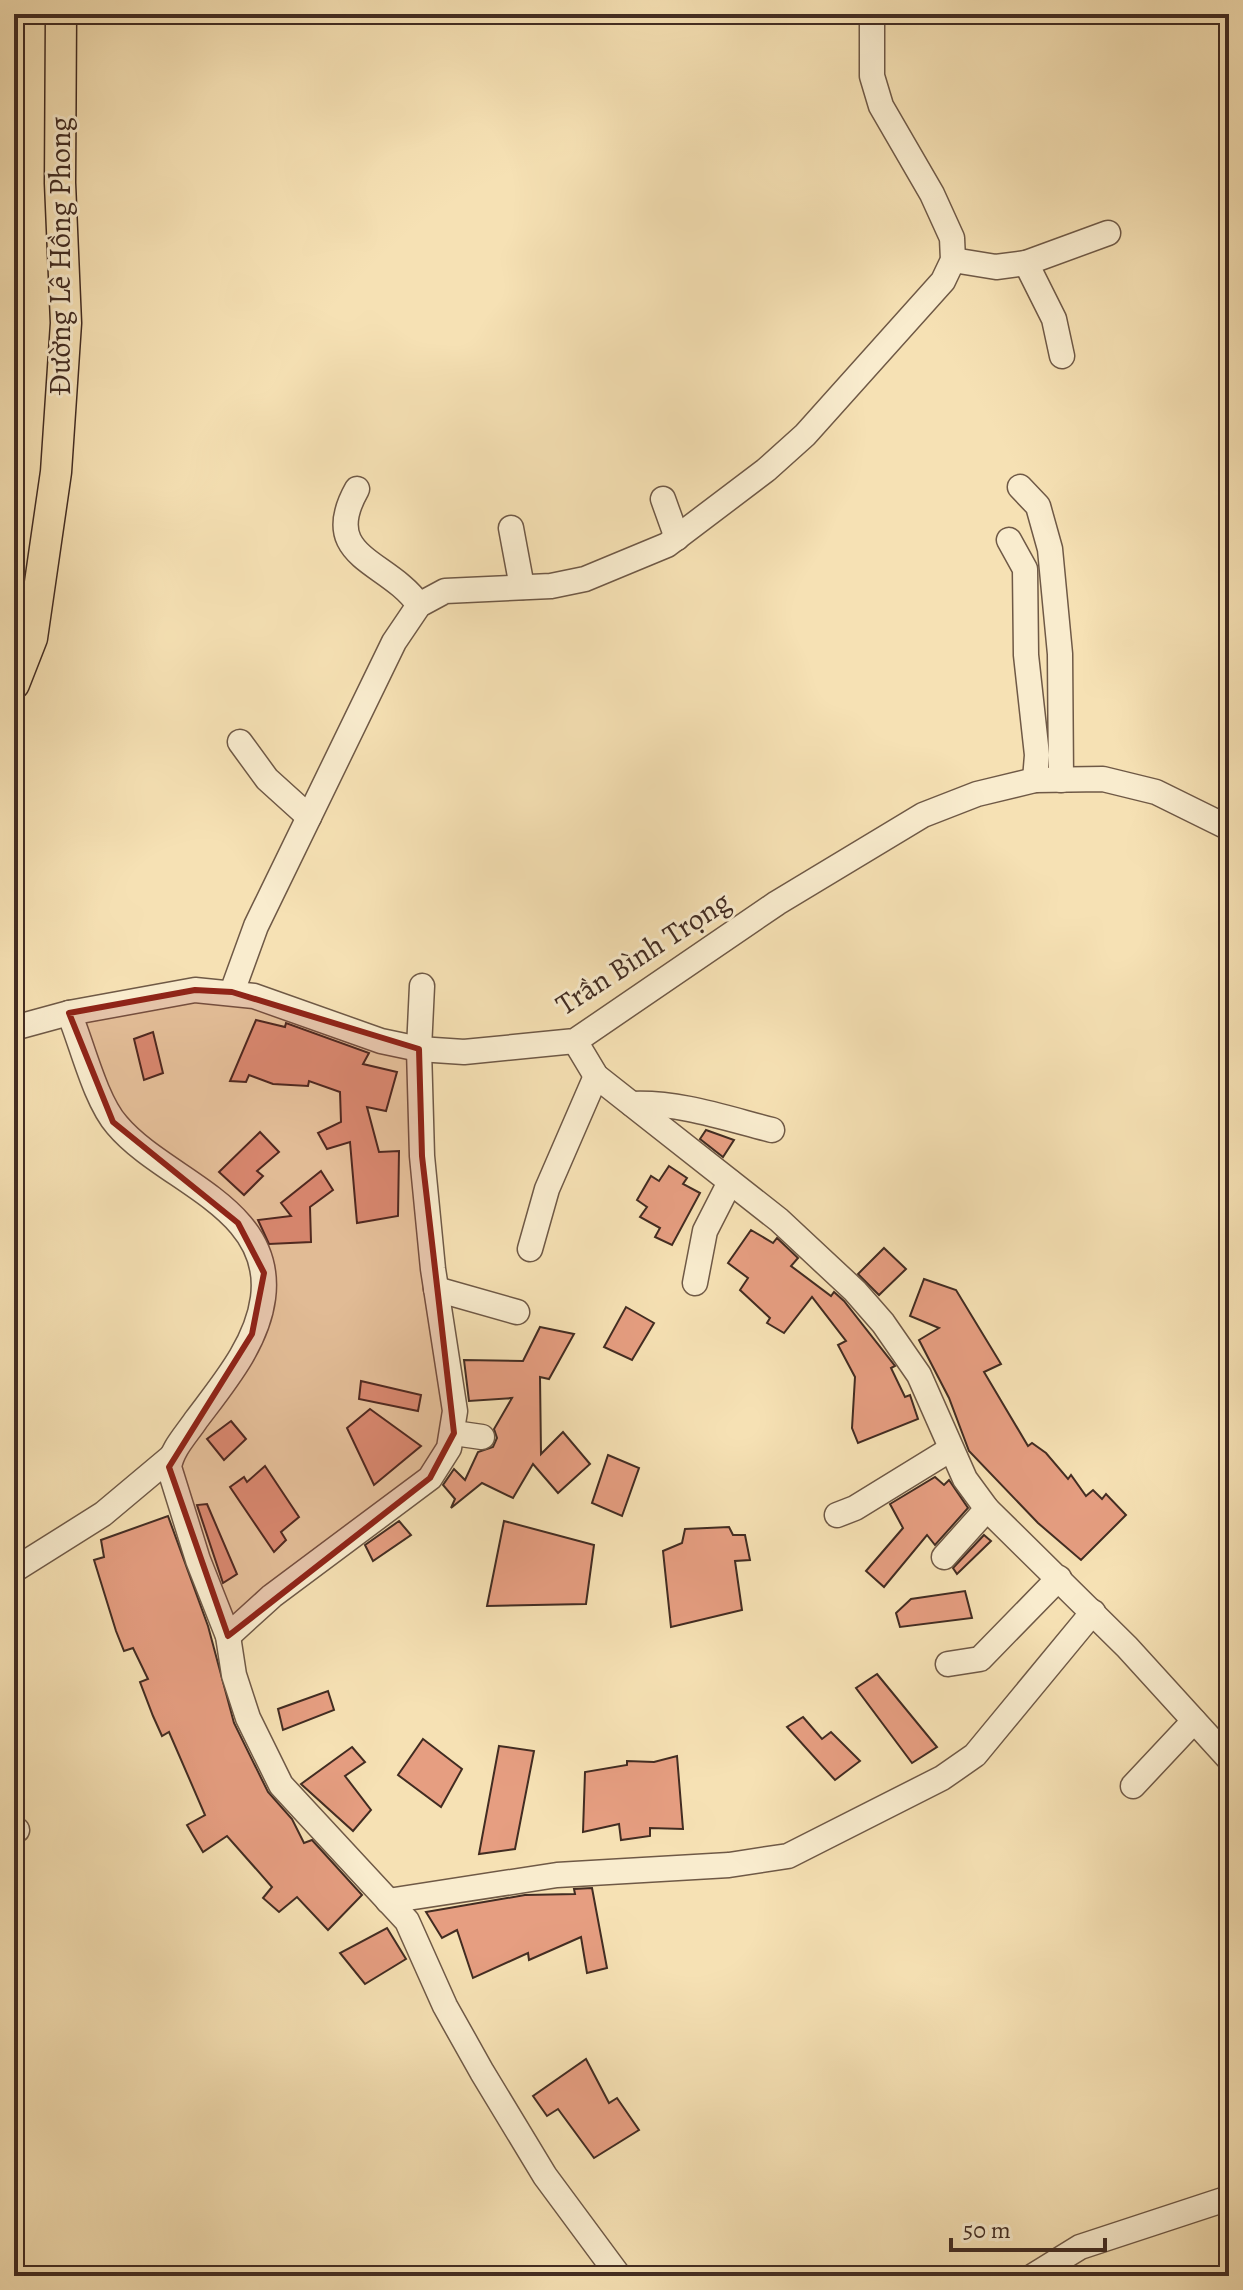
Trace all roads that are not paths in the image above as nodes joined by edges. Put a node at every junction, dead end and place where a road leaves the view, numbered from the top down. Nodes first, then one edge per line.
1 (61, 14) edge
2 (872, 14) edge
3 (1108, 233) dead end
4 (953, 260) junction
5 (1026, 263) junction
6 (1062, 356) dead end
7 (1020, 487) dead end
8 (357, 489) dead end
9 (663, 499) dead end
10 (511, 528) dead end
11 (677, 538) junction
12 (1009, 540) dead end
13 (522, 587) junction
14 (419, 605) junction
15 (14, 684) edge
16 (240, 742) dead end
17 (1035, 780) junction
18 (1061, 780) junction
19 (309, 817) junction
20 (1229, 828) edge
21 (422, 986) dead end
22 (232, 992) junction
23 (69, 1013) junction
24 (14, 1028) edge
25 (575, 1041) junction
26 (419, 1049) junction
27 (596, 1076) junction
28 (632, 1104) junction
29 (772, 1130) dead end
30 (730, 1182) junction
31 (530, 1249) dead end
32 (695, 1283) dead end
33 (436, 1289) junction
34 (517, 1312) dead end
35 (454, 1433) junction
36 (482, 1437) dead end
37 (951, 1449) junction
38 (171, 1457) junction
39 (987, 1509) junction
40 (837, 1515) dead end
41 (944, 1557) dead end
42 (14, 1570) edge
43 (1059, 1578) junction
44 (1093, 1612) junction
45 (228, 1636) junction
46 (948, 1664) dead end
47 (1194, 1721) junction
48 (1229, 1759) edge
49 (1133, 1786) dead end
50 (388, 1901) junction
51 (1229, 2198) edge
52 (619, 2276) edge
53 (1033, 2276) edge

1 - 15 main road, Đường Lê Hồng Phong
2 - 4 street
3 - 5 street
4 - 5 street
4 - 11 street
5 - 6 street
7 - 18 street
8 - 14 street
9 - 11 street
10 - 13 street
11 - 13 street
12 - 17 street
13 - 14 street
14 - 19 street
16 - 19 street
17 - 18 street, Trần Bình Trọng
17 - 25 street, Trần Bình Trọng
18 - 20 street, Trần Bình Trọng
19 - 22 street
21 - 26 street
22 - 23 street, Trần Bình Trọng
22 - 26 street, Trần Bình Trọng
23 - 24 street, Trần Bình Trọng
23 - 38 street
25 - 26 street, Trần Bình Trọng
25 - 27 street
26 - 33 street
27 - 28 street
27 - 31 street
28 - 29 street
28 - 30 street
30 - 32 street
30 - 37 street
33 - 34 street
33 - 35 street
35 - 36 street
35 - 45 street
37 - 39 street
37 - 40 street
38 - 42 street
38 - 45 street
39 - 41 street
39 - 43 street
43 - 44 street
43 - 46 street
44 - 47 street
44 - 50 street
45 - 50 street
47 - 48 street
47 - 49 street
50 - 52 street
51 - 53 street

